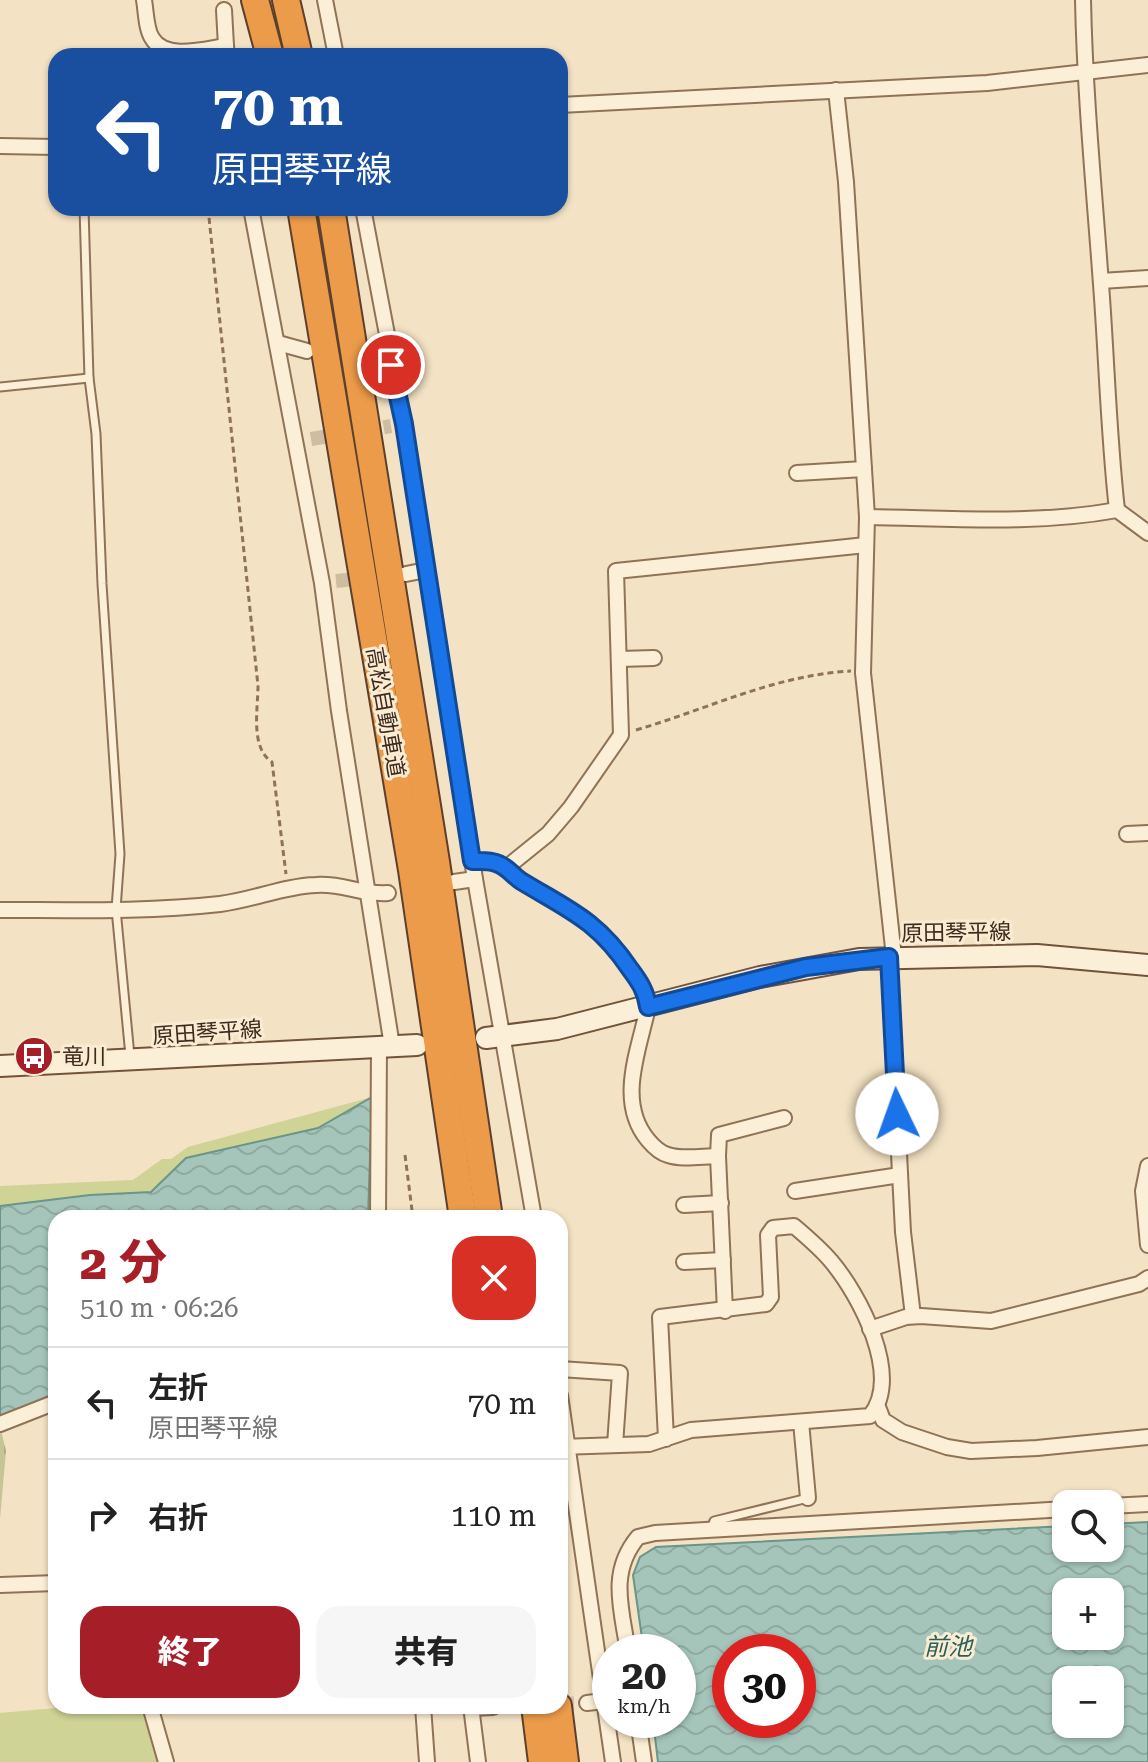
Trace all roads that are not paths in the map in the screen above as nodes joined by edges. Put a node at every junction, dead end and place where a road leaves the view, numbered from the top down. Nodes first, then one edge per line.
1 (144, 0) edge
2 (255, 0) edge
3 (286, 0) edge
4 (325, 0) edge
5 (1083, 0) edge
6 (224, 10) dead end
7 (165, 48) edge
8 (226, 48) edge
9 (268, 48) edge
10 (297, 48) edge
11 (334, 48) edge
12 (1148, 65) edge
13 (1084, 73) junction
14 (836, 90) junction
15 (568, 105) edge
16 (0, 146) edge
17 (48, 147) edge
18 (84, 216) edge
19 (253, 216) edge
20 (302, 216) edge
21 (332, 216) edge
22 (364, 216) edge
23 (1148, 278) edge
24 (1101, 281) junction
25 (278, 343) junction
26 (307, 351) dead end
27 (391, 365) junction
28 (369, 368) dead end
29 (89, 378) junction
30 (0, 387) edge
31 (864, 469) junction
32 (797, 473) dead end
33 (1117, 510) junction
34 (867, 517) junction
35 (1148, 533) edge
36 (866, 545) junction
37 (426, 570) junction
38 (406, 574) dead end
39 (654, 658) dead end
40 (619, 659) junction
41 (1148, 833) edge
42 (1127, 834) dead end
43 (472, 861) junction
44 (506, 868) junction
45 (475, 879) junction
46 (454, 882) dead end
47 (388, 893) dead end
48 (368, 895) junction
49 (116, 909) junction
50 (0, 910) edge
51 (891, 957) junction
52 (1148, 965) edge
53 (648, 1007) junction
54 (495, 1037) junction
55 (417, 1045) dead end
56 (386, 1046) junction
57 (130, 1061) junction
58 (0, 1066) edge
59 (784, 1118) dead end
60 (718, 1156) junction
61 (1148, 1166) edge
62 (900, 1175) junction
63 (795, 1191) dead end
64 (721, 1203) junction
65 (684, 1205) dead end
66 (378, 1210) edge
67 (462, 1210) edge
68 (488, 1210) edge
69 (532, 1210) edge
70 (1148, 1245) edge
71 (723, 1260) junction
72 (684, 1262) dead end
73 (1148, 1278) edge
74 (725, 1311) junction
75 (913, 1316) junction
76 (870, 1329) junction
77 (568, 1370) edge
78 (48, 1405) edge
79 (878, 1407) junction
80 (801, 1422) junction
81 (0, 1424) edge
82 (1148, 1437) edge
83 (666, 1439) junction
84 (615, 1445) junction
85 (568, 1447) edge
86 (568, 1472) edge
87 (808, 1498) joint
88 (1148, 1504) edge
89 (1124, 1505) edge
90 (1052, 1510) edge
91 (711, 1529) junction
92 (48, 1583) edge
93 (0, 1585) edge
94 (593, 1634) edge
95 (626, 1634) edge
96 (592, 1702) edge
97 (587, 1703) tunnel mouth
98 (152, 1714) edge
99 (424, 1714) edge
100 (472, 1714) edge
101 (536, 1714) edge
102 (559, 1714) edge
103 (609, 1738) edge
104 (641, 1738) edge
105 (166, 1762) edge
106 (427, 1762) edge
107 (478, 1762) edge
108 (542, 1762) edge
109 (565, 1762) edge
110 (613, 1762) edge
111 (644, 1762) edge

1 - 7 street
2 - 9 highway
3 - 10 highway
4 - 11 street
5 - 13 street
6 - 8 street
12 - 13 street
13 - 14 street
13 - 24 street
14 - 15 street
14 - 31 street
16 - 17 street
18 - 29 lane
19 - 25 street
20 - 67 highway, 高松自動車道
21 - 68 highway, 高松自動車道
22 - 27 street
23 - 24 street
24 - 33 street
25 - 26 street
25 - 48 street
27 - 28 street
27 - 37 street
29 - 30 lane
29 - 49 lane
31 - 32 street
31 - 34 street
33 - 34 street
33 - 35 street
34 - 36 street
36 - 40 street
36 - 51 street
37 - 38 street
37 - 43 street
39 - 40 street
40 - 44 street
41 - 42 street
43 - 44 street
43 - 45 street
44 - 53 street
45 - 46 street
45 - 54 street
47 - 48 street
48 - 49 street
48 - 56 street
49 - 50 street
49 - 57 lane
51 - 52 main road, 原田琴平線
51 - 53 main road, 原田琴平線
51 - 62 street
53 - 54 main road, 原田琴平線
53 - 60 street
54 - 69 street
55 - 56 main road, 原田琴平線
56 - 57 main road, 原田琴平線
56 - 66 street
57 - 58 main road, 原田琴平線
59 - 60 street
60 - 64 street
61 - 70 street
62 - 63 street
62 - 75 street
64 - 65 street
64 - 71 street
71 - 72 street
71 - 74 street
73 - 75 street
74 - 76 street
74 - 83 street
75 - 76 street
76 - 79 street
77 - 84 street
78 - 81 street
79 - 80 street
79 - 82 street
80 - 83 street
80 - 87 street
83 - 84 street
84 - 85 street
86 - 94 street
87 - 91 lane
88 - 89 street
90 - 91 street
91 - 95 street
92 - 93 street
96 - 97 street
98 - 105 street
99 - 106 street
100 - 107 street
101 - 108 highway
102 - 109 highway
103 - 110 street
104 - 111 street

